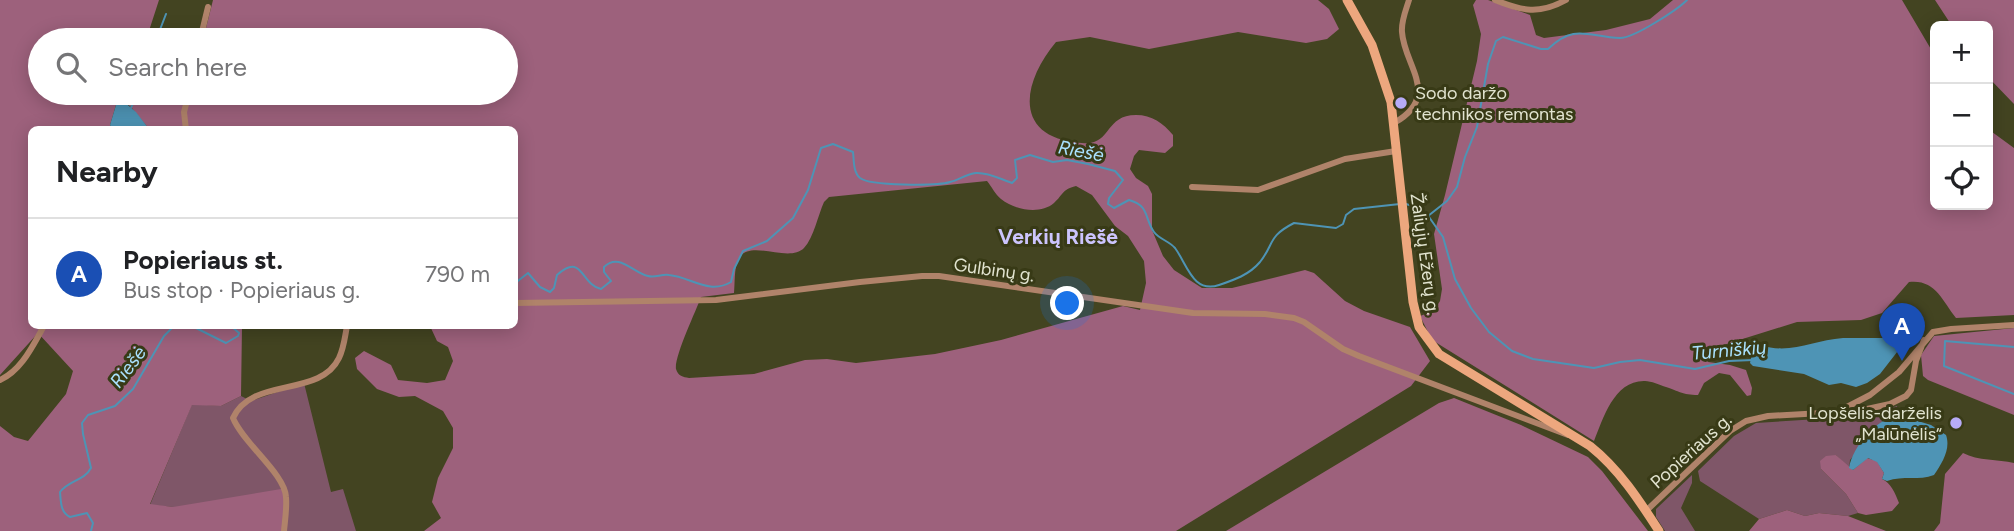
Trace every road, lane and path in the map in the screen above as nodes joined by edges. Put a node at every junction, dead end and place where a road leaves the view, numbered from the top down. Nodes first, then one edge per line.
1 (1347, 0) edge
2 (1409, 0) edge
3 (1495, 0) edge
4 (1566, 0) edge
5 (208, 7) dead end
6 (203, 28) edge
7 (186, 105) edge
8 (1394, 123) junction
9 (186, 126) edge
10 (1396, 151) junction
11 (1192, 187) dead end
12 (518, 303) edge
13 (2014, 325) edge
14 (42, 329) edge
15 (346, 329) edge
16 (1924, 340) junction
17 (1899, 372) junction
18 (0, 380) edge
19 (1914, 380) junction
20 (1842, 410) junction
21 (1570, 433) junction
22 (1646, 511) junction
23 (284, 531) edge
24 (1659, 531) edge

1 - 8 main road, Žaliųjų Ežerų g.
2 - 8 street
3 - 4 street
5 - 6 street
7 - 9 street
8 - 10 main road, Žaliųjų Ežerų g.
10 - 11 street
10 - 21 main road, Žaliųjų Ežerų g.
12 - 21 street, Gulbinų g.
13 - 16 street
14 - 18 street
15 - 23 street
16 - 17 street, Popieriaus g.
16 - 19 street
17 - 19 street
17 - 20 street, Popieriaus g.
19 - 20 street, Popieriaus g.
20 - 22 street, Popieriaus g.
21 - 22 main road, Žaliųjų Ežerų g.
22 - 24 main road, Žaliųjų Ežerų g.

